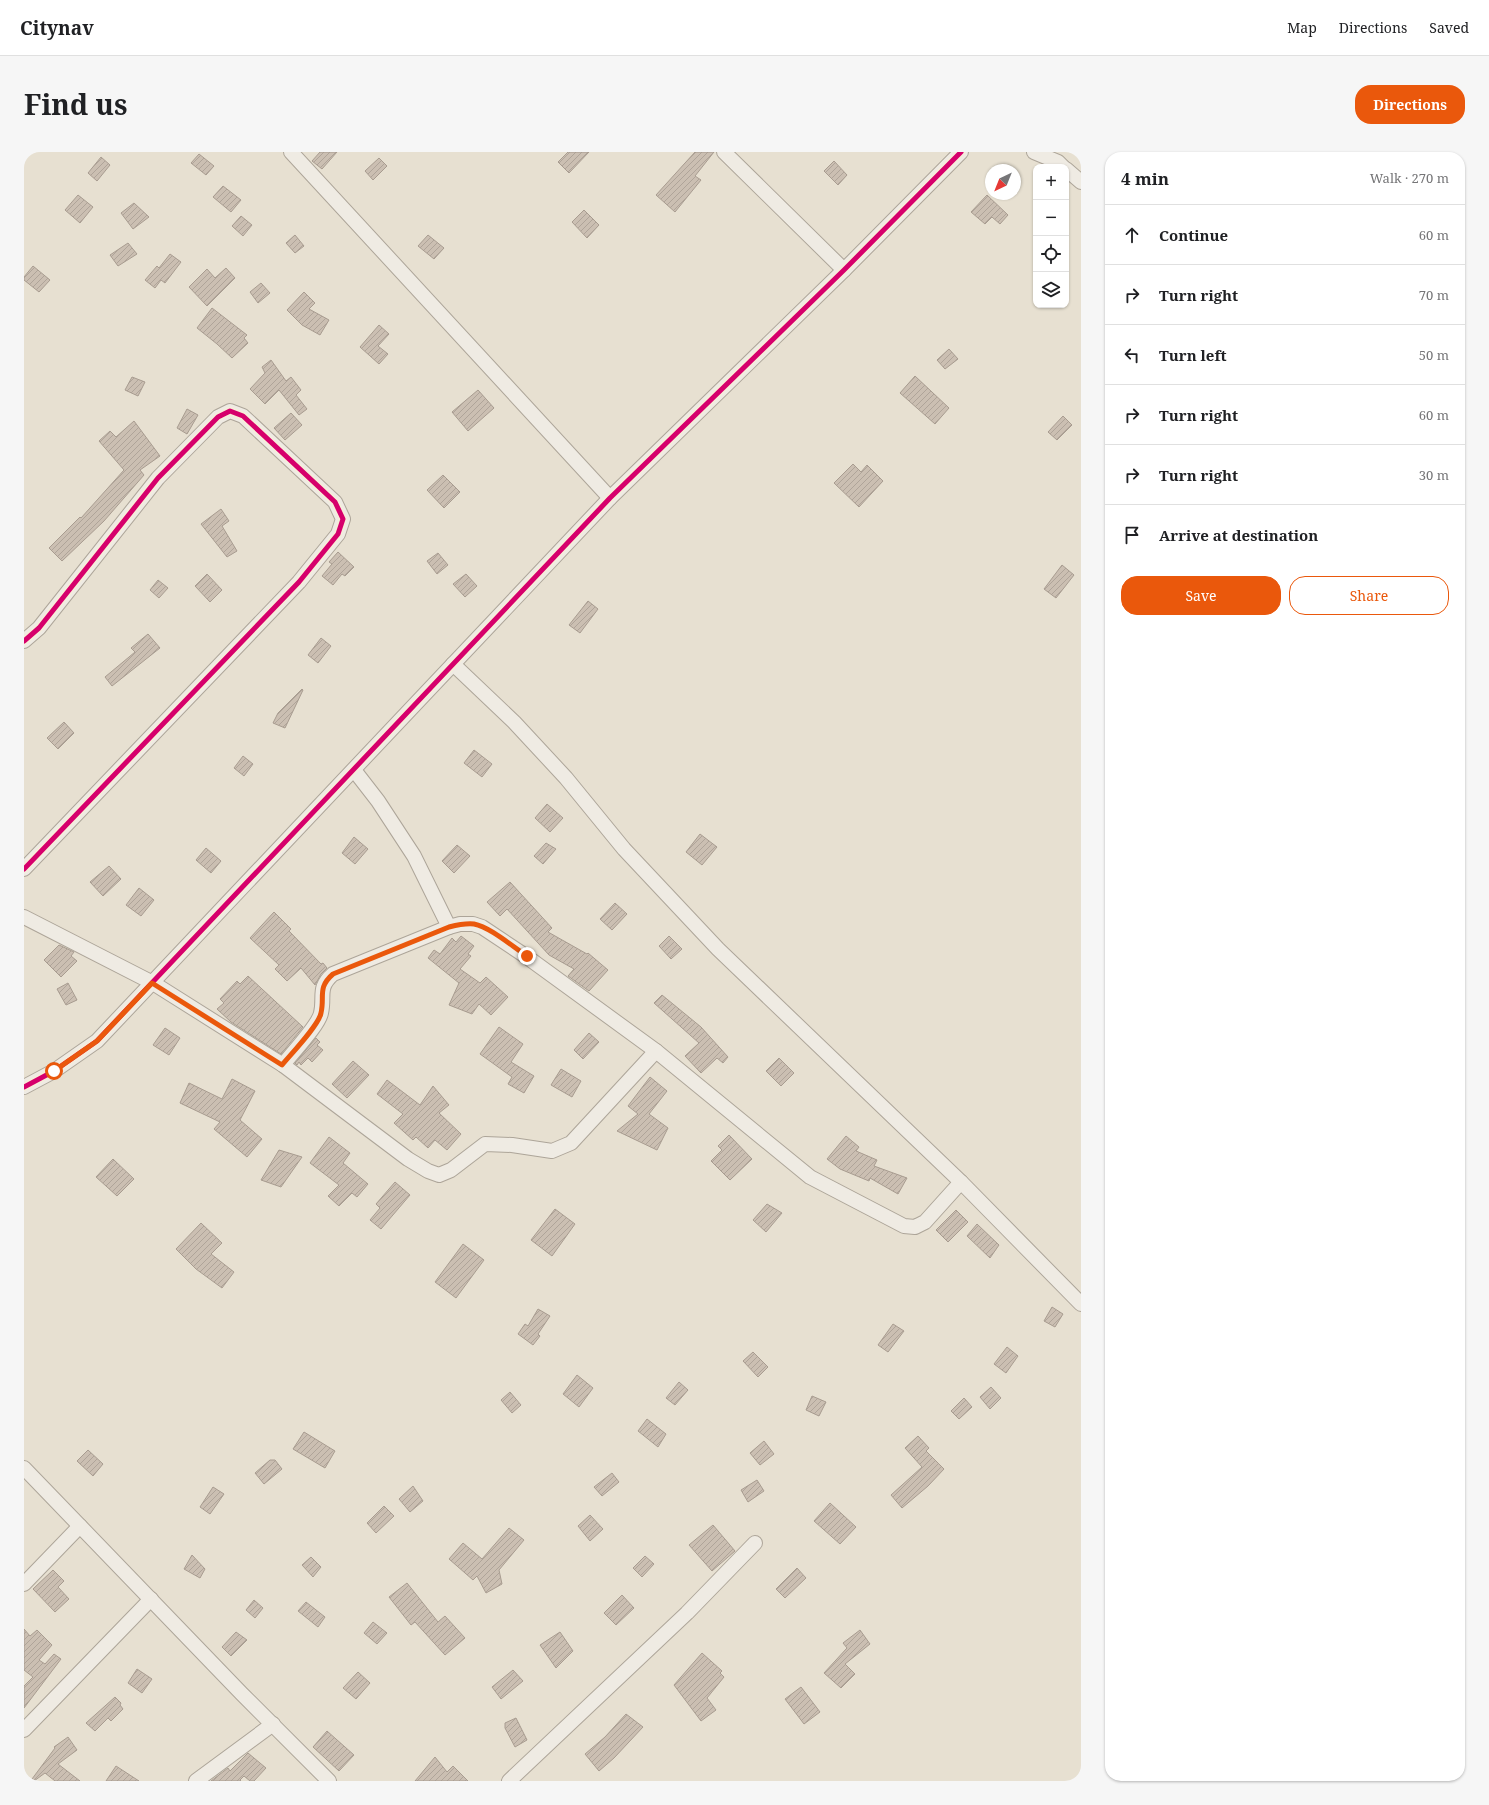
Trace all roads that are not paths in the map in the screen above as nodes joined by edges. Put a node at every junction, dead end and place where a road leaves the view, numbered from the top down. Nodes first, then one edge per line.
1 (291, 152) edge
2 (724, 152) edge
3 (961, 152) edge
4 (1034, 152) edge
5 (1060, 164) edge
6 (1069, 172) edge
7 (1081, 182) edge
8 (844, 270) junction
9 (610, 498) junction
10 (24, 641) edge
11 (453, 664) junction
12 (354, 770) junction
13 (24, 869) edge
14 (24, 917) edge
15 (449, 927) junction
16 (152, 983) junction
17 (656, 1051) junction
18 (282, 1065) junction
19 (24, 1087) edge
20 (961, 1182) junction
21 (1081, 1304) edge
22 (24, 1468) edge
23 (80, 1526) junction
24 (755, 1543) dead end
25 (24, 1584) edge
26 (151, 1599) junction
27 (273, 1724) junction
28 (24, 1730) edge
29 (196, 1781) edge
30 (329, 1781) edge
31 (509, 1781) edge

1 - 9 street
2 - 8 street
3 - 8 street
4 - 5 street
6 - 7 street
8 - 9 street
9 - 11 street
10 - 13 street
11 - 12 street
11 - 20 street
12 - 15 street
12 - 16 street
14 - 16 street
15 - 17 street
15 - 18 street
16 - 18 street
16 - 19 street
17 - 18 street
17 - 20 street
20 - 21 street
22 - 23 street
23 - 25 street
23 - 26 street
24 - 31 street
26 - 27 street
26 - 28 street
27 - 29 street
27 - 30 street

